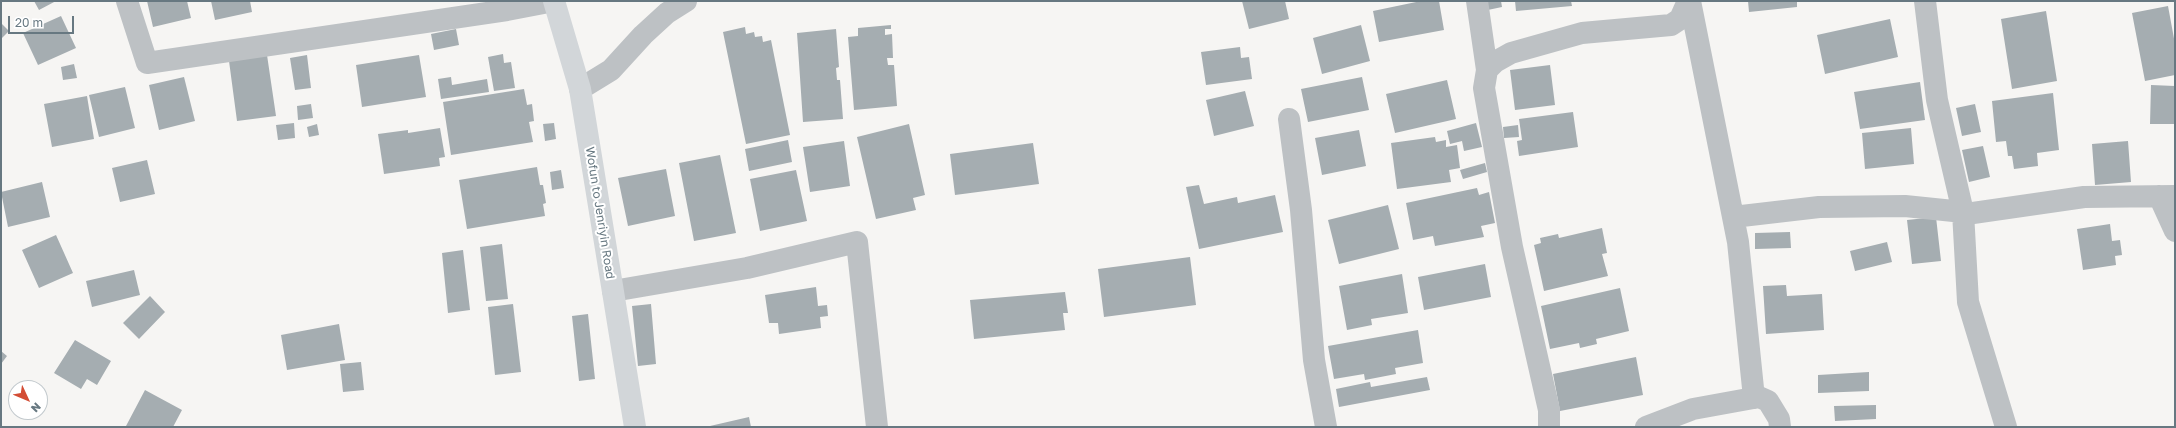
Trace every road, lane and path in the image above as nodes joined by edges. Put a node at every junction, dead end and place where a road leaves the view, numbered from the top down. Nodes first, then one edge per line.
1 (127, 1) edge
2 (554, 1) edge
3 (686, 1) edge
4 (1477, 1) edge
5 (1689, 1) edge
6 (1925, 1) edge
7 (1487, 70) junction
8 (580, 89) junction
9 (1289, 119) dead end
10 (2167, 196) edge
11 (1963, 212) junction
12 (1733, 217) junction
13 (2175, 231) edge
14 (613, 291) junction
15 (1754, 398) junction
16 (635, 427) edge
17 (877, 427) edge
18 (1326, 427) edge
19 (1549, 427) edge
20 (1646, 427) edge
21 (1780, 427) edge
22 (2006, 427) edge

1 - 2 street
2 - 8 street, Wofun to Jenriyin Road
3 - 8 street
4 - 7 street
5 - 7 street
5 - 12 street
6 - 11 street
7 - 19 street
8 - 14 street, Wofun to Jenriyin Road
9 - 18 street
10 - 11 street
10 - 13 street
11 - 12 street
11 - 22 street
12 - 15 street
14 - 16 street, Wofun to Jenriyin Road
14 - 17 street
15 - 20 street
15 - 21 street

